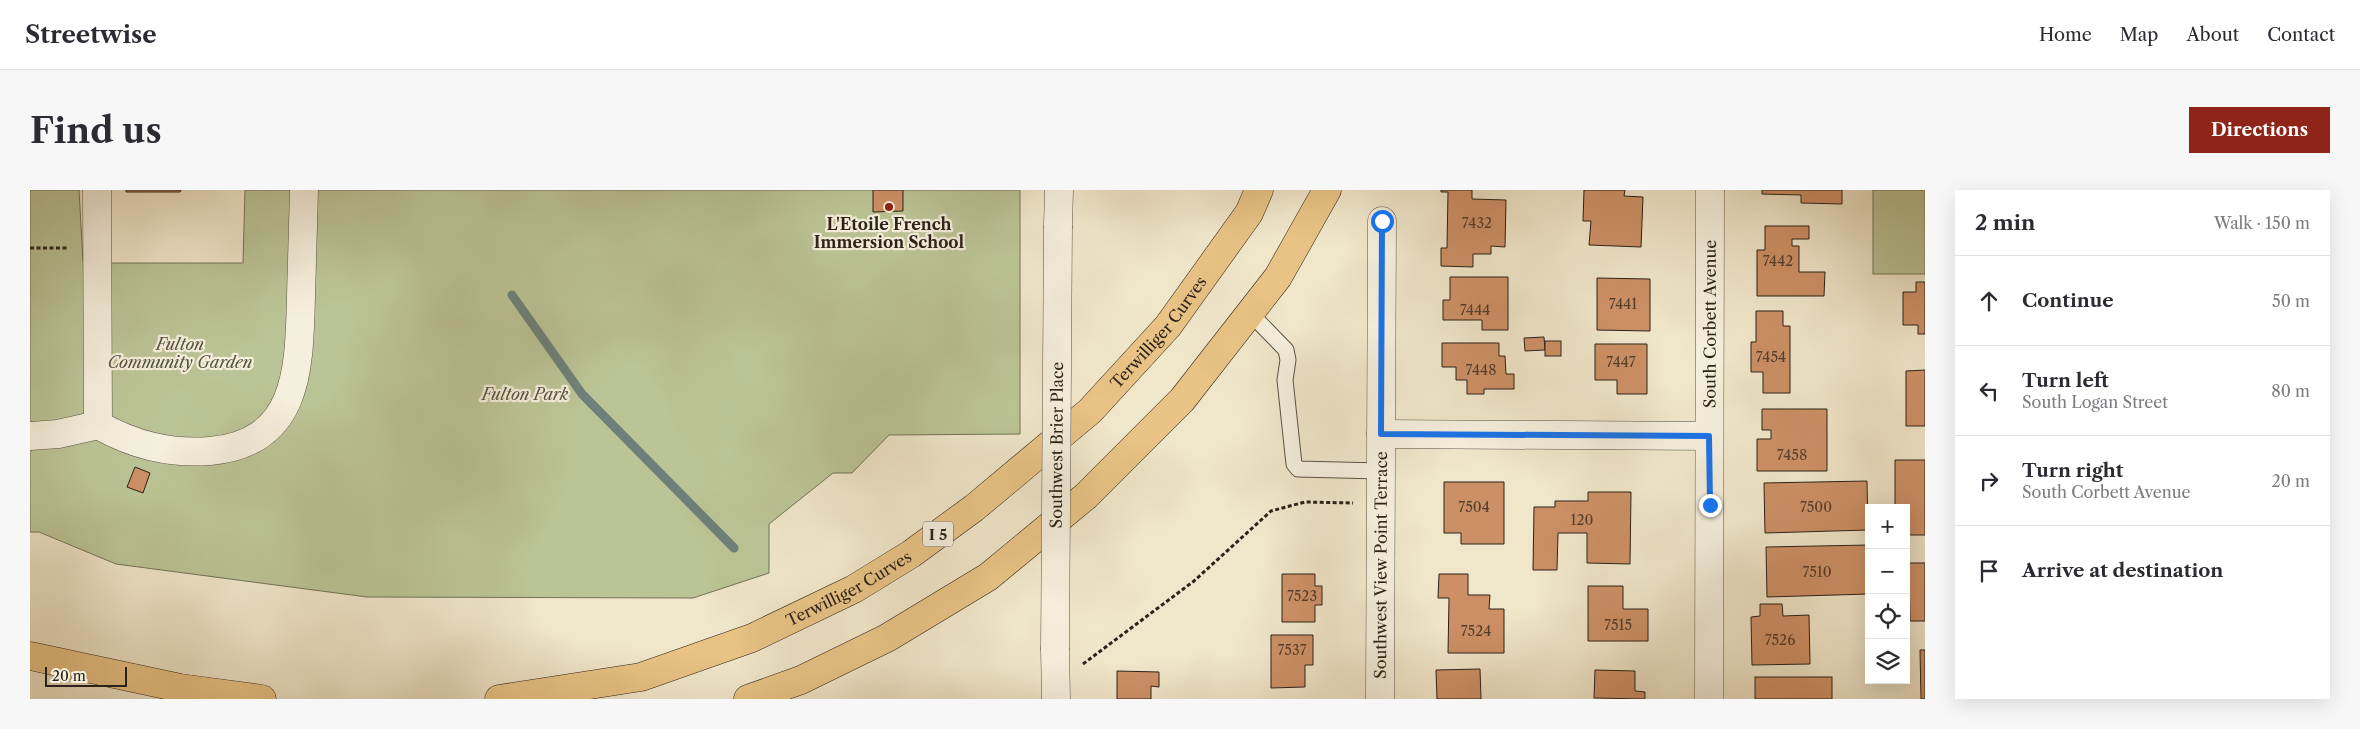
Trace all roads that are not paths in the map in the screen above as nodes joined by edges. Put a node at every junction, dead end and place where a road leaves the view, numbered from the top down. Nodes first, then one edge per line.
1 (97, 190) edge
2 (304, 190) edge
3 (1059, 190) edge
4 (1259, 190) edge
5 (1327, 190) edge
6 (1710, 190) edge
7 (1382, 221) dead end
8 (1250, 313) junction
9 (98, 425) junction
10 (1381, 434) junction
11 (30, 436) edge
12 (1709, 436) junction
13 (1381, 471) junction
14 (30, 656) edge
15 (1056, 691) edge
16 (262, 699) edge
17 (499, 699) edge
18 (748, 699) edge
19 (1380, 699) edge
20 (1709, 699) edge

1 - 9 street
2 - 9 street
3 - 15 street, Southwest Brier Place, bridge
4 - 17 highway, Terwilliger Curves / I 5
5 - 8 highway
6 - 12 street, South Corbett Avenue
7 - 10 street, Southwest View Point Terrace
8 - 13 lane
8 - 18 highway
9 - 11 street
10 - 12 street
10 - 13 street, Southwest View Point Terrace
12 - 20 street, South Corbett Avenue
13 - 19 street, Southwest View Point Terrace
14 - 16 highway

